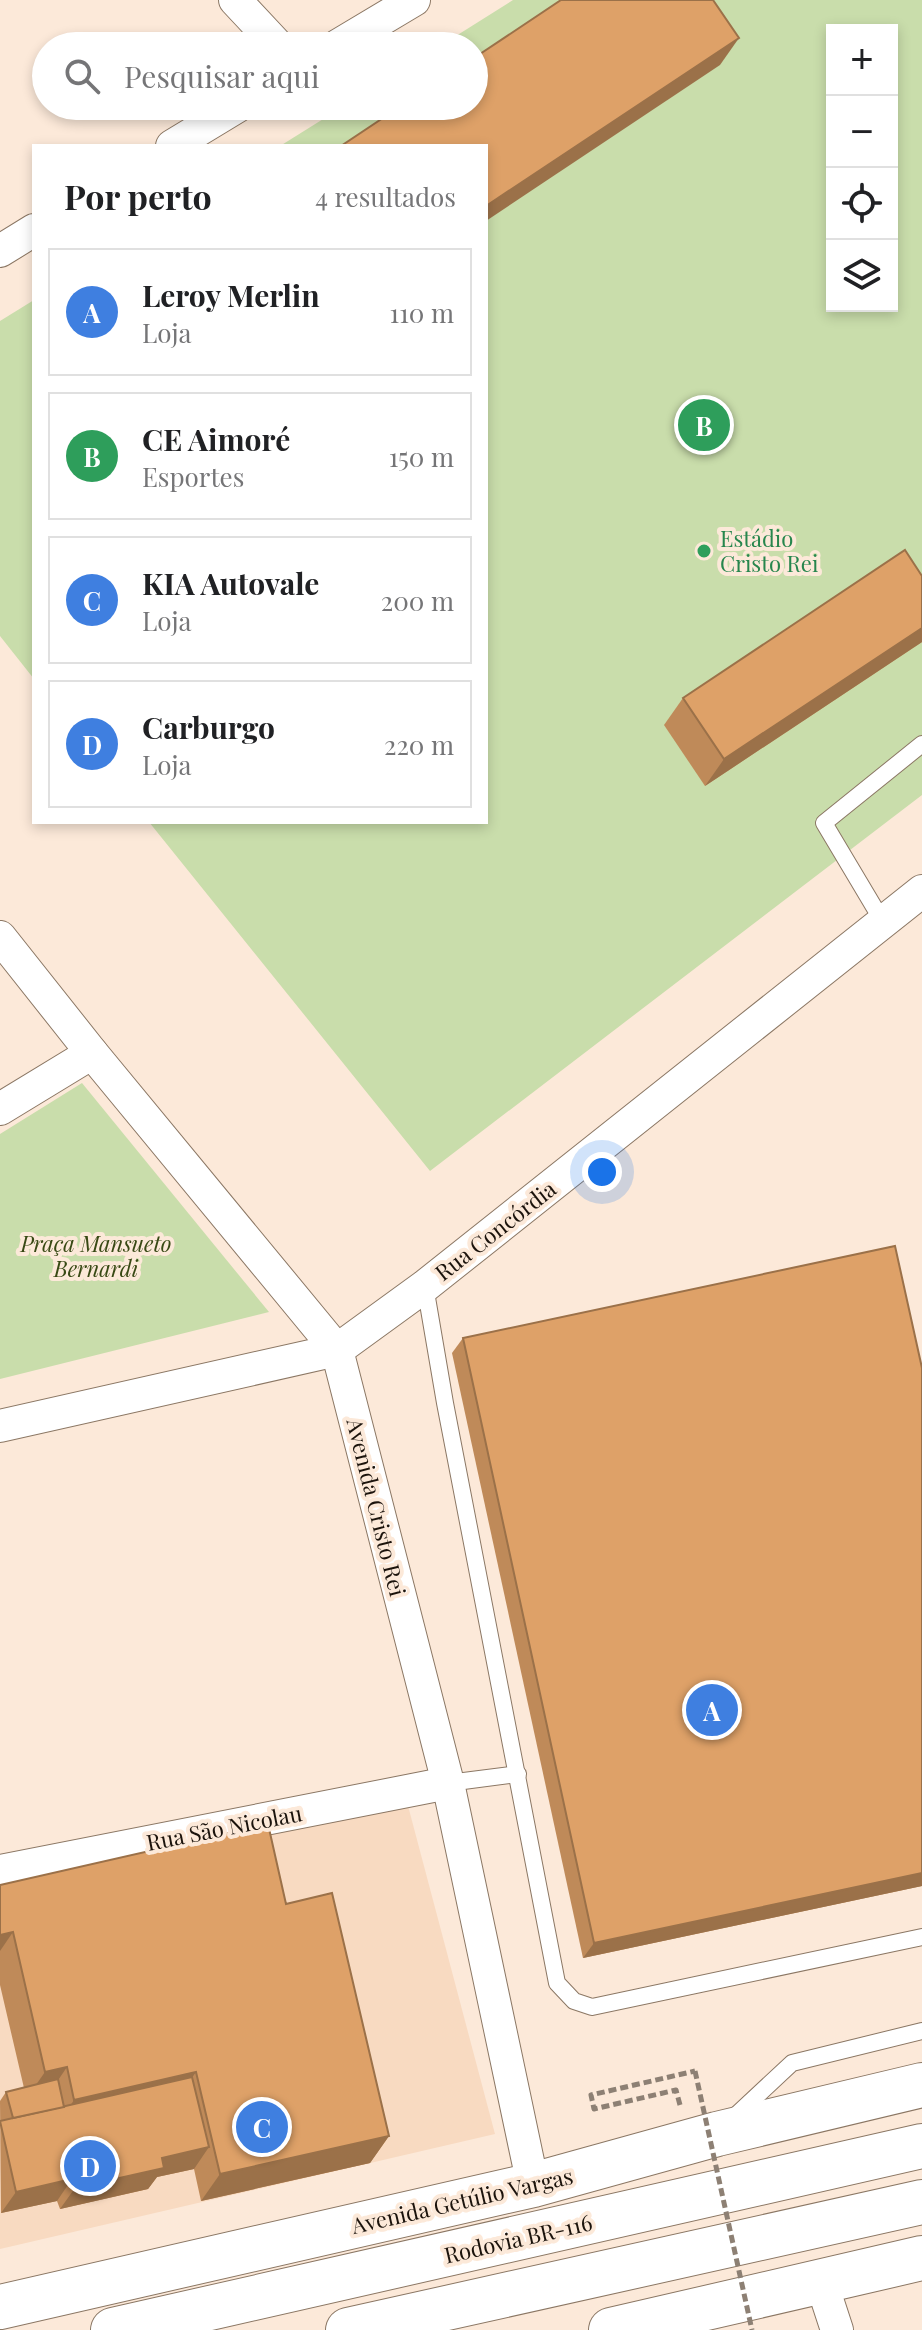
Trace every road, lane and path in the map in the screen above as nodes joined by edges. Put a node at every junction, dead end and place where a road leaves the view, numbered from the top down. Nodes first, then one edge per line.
1 (235, 0) edge
2 (414, 0) edge
3 (265, 32) edge
4 (360, 32) edge
5 (215, 120) edge
6 (175, 144) edge
7 (32, 231) edge
8 (0, 251) edge
9 (922, 744) edge
10 (922, 891) edge
11 (883, 922) junction
12 (0, 937) edge
13 (92, 1053) junction
14 (0, 1109) edge
15 (425, 1286) junction
16 (337, 1350) junction
17 (0, 1426) edge
18 (518, 1774) junction
19 (448, 1783) junction
20 (0, 1871) edge
21 (922, 1937) edge
22 (922, 2031) edge
23 (922, 2085) edge
24 (704, 2137) junction
25 (922, 2146) edge
26 (533, 2185) junction
27 (922, 2202) edge
28 (922, 2258) edge
29 (821, 2281) junction
30 (0, 2307) edge
31 (113, 2330) edge
32 (348, 2330) edge
33 (611, 2330) edge
34 (752, 2330) edge
35 (837, 2330) edge

1 - 3 street
2 - 4 street
5 - 6 street
7 - 8 street
9 - 11 lane
10 - 11 street, Rua Concórdia
11 - 15 street, Rua Concórdia
12 - 13 street, Avenida Cristo Rei
13 - 14 street
13 - 16 street, Avenida Cristo Rei
15 - 16 street, Rua Concórdia
15 - 18 lane
16 - 17 street, Rua Concórdia
16 - 19 street, Avenida Cristo Rei
18 - 19 lane
18 - 21 lane
19 - 20 street, Rua São Nicolau
19 - 26 street, Avenida Cristo Rei
22 - 24 lane
23 - 24 main road, Avenida Getúlio Vargas
24 - 26 main road, Avenida Getúlio Vargas
24 - 34 path, bridge
25 - 31 main road, Rodovia BR-116
26 - 30 main road, Avenida Getúlio Vargas
27 - 32 main road
28 - 29 main road
29 - 33 main road
29 - 35 street

